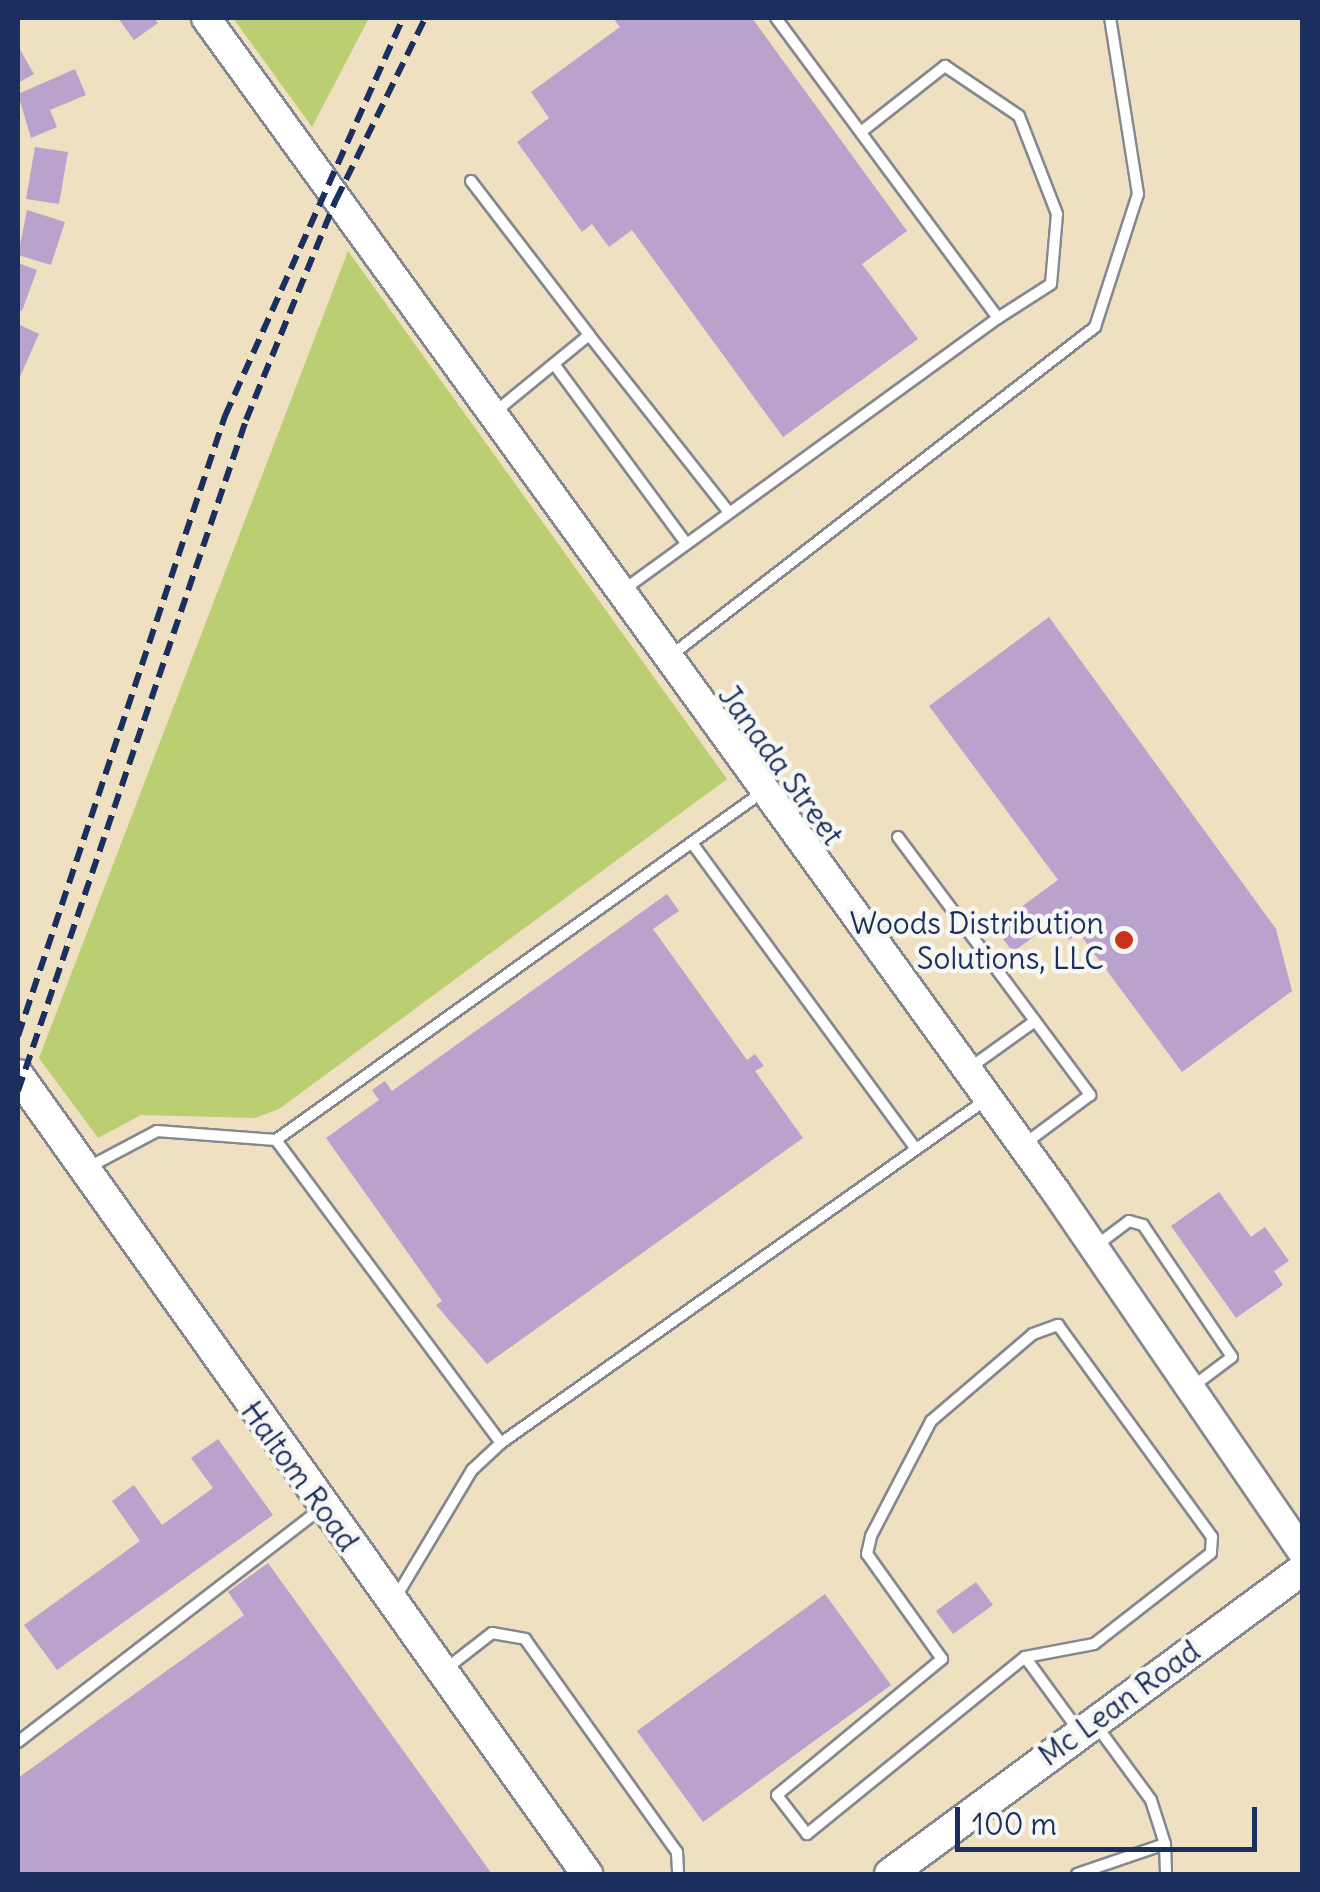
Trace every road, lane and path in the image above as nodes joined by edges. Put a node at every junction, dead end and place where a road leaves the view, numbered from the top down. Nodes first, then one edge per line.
1 (206, 18) edge
2 (776, 18) edge
3 (1110, 18) edge
4 (861, 132) junction
5 (471, 181) dead end
6 (998, 318) junction
7 (589, 335) junction
8 (554, 364) junction
9 (490, 416) junction
10 (729, 512) junction
11 (686, 543) junction
12 (617, 595) junction
13 (664, 660) junction
14 (762, 793) junction
15 (898, 837) dead end
16 (692, 842) junction
17 (1035, 1021) junction
18 (967, 1070) junction
19 (18, 1075) edge
20 (988, 1099) junction
21 (276, 1140) junction
22 (1022, 1145) junction
23 (916, 1149) junction
24 (84, 1170) junction
25 (1095, 1246) junction
26 (1192, 1388) junction
27 (500, 1442) junction
28 (323, 1507) junction
29 (1302, 1551) edge
30 (1302, 1570) edge
31 (393, 1603) junction
32 (1025, 1657) junction
33 (442, 1672) junction
34 (1087, 1727) junction
35 (18, 1742) edge
36 (1165, 1844) junction
37 (587, 1874) edge
38 (678, 1874) edge
39 (890, 1874) edge
40 (1076, 1874) edge
41 (1166, 1874) edge

1 - 9 street, Janada Street
2 - 4 lane
3 - 13 lane
4 - 6 lane
4 - 6 lane
5 - 7 lane
6 - 10 lane
7 - 8 lane
7 - 10 lane
8 - 9 lane
8 - 11 lane
9 - 12 street, Janada Street
10 - 11 lane
11 - 12 lane
12 - 13 street, Janada Street
13 - 14 street, Janada Street
14 - 16 lane
14 - 18 street, Janada Street
15 - 17 lane
16 - 21 lane
16 - 23 lane
17 - 18 lane
17 - 22 lane
18 - 20 street, Janada Street
19 - 24 main road, Haltom Road
20 - 22 street, Janada Street
20 - 23 lane
21 - 24 lane
21 - 27 lane
22 - 25 street, Janada Street
23 - 27 lane
24 - 28 main road, Haltom Road
25 - 26 street, Janada Street
25 - 26 lane
26 - 29 street, Janada Street
27 - 31 lane
28 - 31 main road, Haltom Road
28 - 35 lane
30 - 34 main road, Mc Lean Road
31 - 33 main road, Haltom Road
32 - 32 lane
32 - 34 lane
33 - 37 main road, Haltom Road
33 - 38 lane
34 - 36 lane
34 - 39 main road, Mc Lean Road
36 - 40 lane
36 - 41 lane

